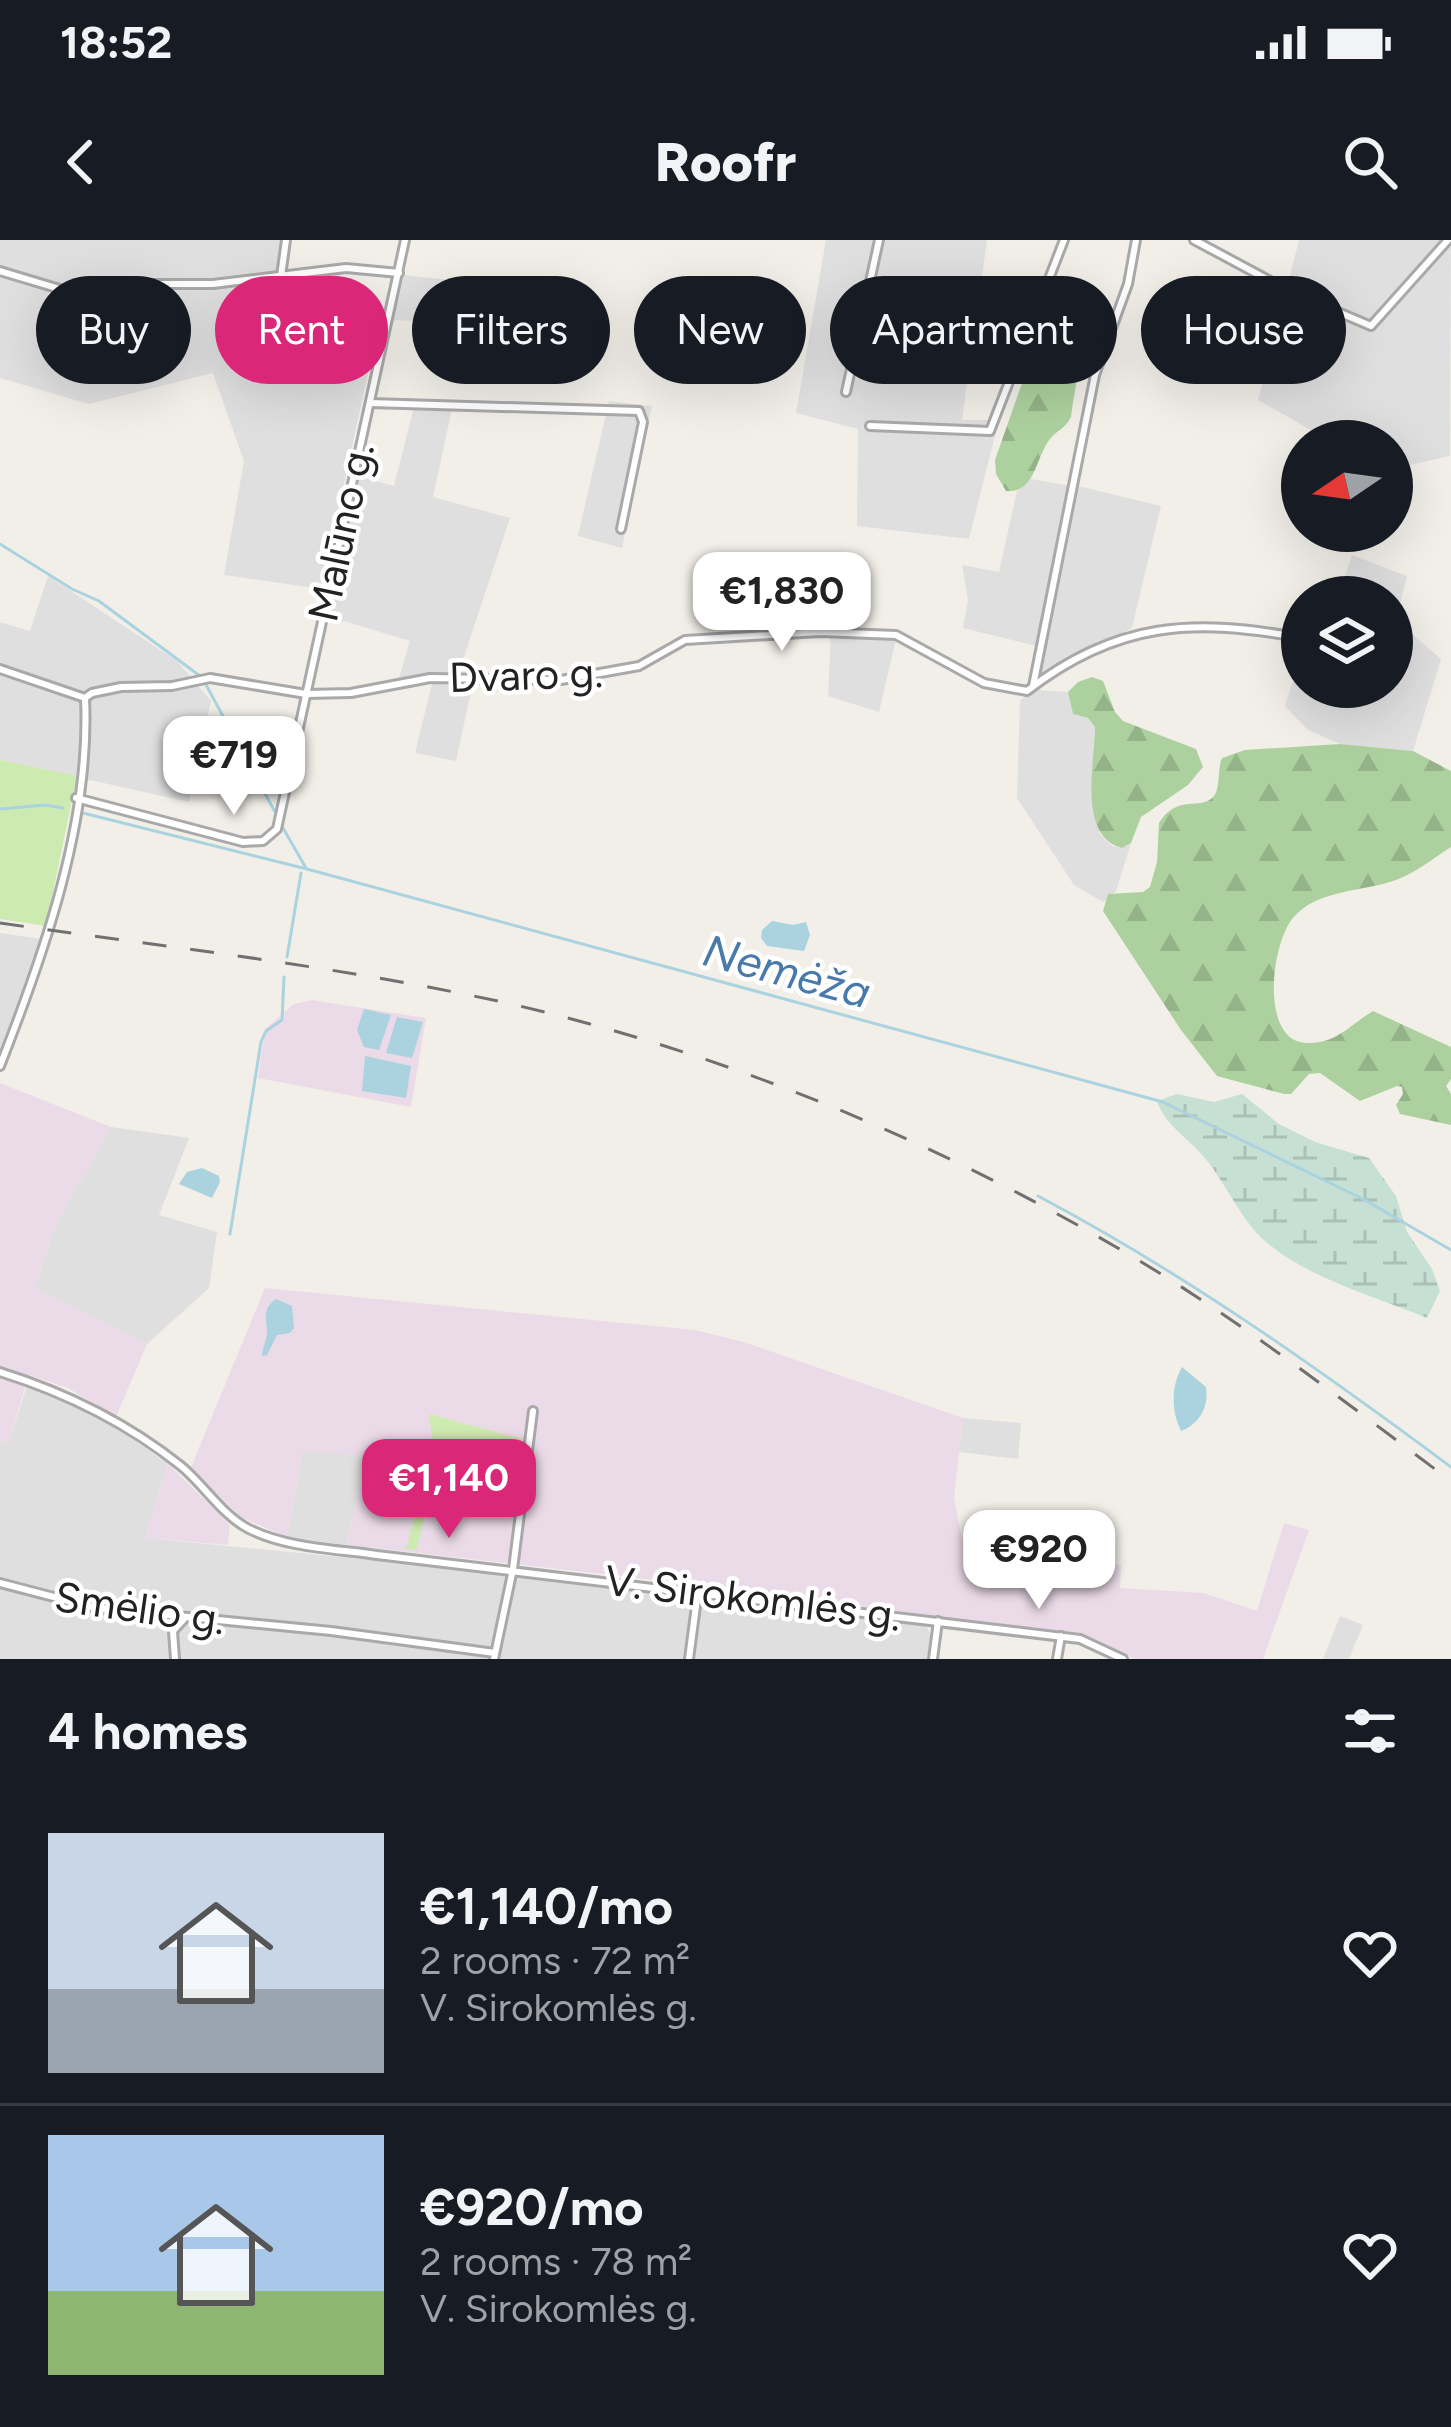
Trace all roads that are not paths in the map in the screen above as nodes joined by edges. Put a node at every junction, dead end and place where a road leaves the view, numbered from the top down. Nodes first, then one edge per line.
1 (286, 240) edge
2 (405, 240) edge
3 (879, 240) edge
4 (1064, 240) edge
5 (1136, 240) edge
6 (1194, 240) edge
7 (1448, 240) edge
8 (0, 271) edge
9 (399, 273) junction
10 (281, 276) joint
11 (215, 281) edge
12 (846, 392) dead end
13 (370, 403) junction
14 (870, 426) dead end
15 (620, 529) dead end
16 (1281, 635) edge
17 (0, 669) edge
18 (1033, 686) junction
19 (306, 694) junction
20 (85, 698) junction
21 (76, 798) junction
22 (0, 1064) edge
23 (0, 1372) edge
24 (533, 1411) dead end
25 (513, 1569) junction
26 (0, 1583) edge
27 (698, 1591) junction
28 (166, 1616) junction
29 (185, 1617) junction
30 (938, 1621) junction
31 (173, 1630) junction
32 (1061, 1636) junction
33 (495, 1656) edge
34 (175, 1659) edge
35 (689, 1659) edge
36 (933, 1659) edge
37 (1058, 1659) edge
38 (1123, 1659) edge

1 - 10 street
2 - 9 street, Malūno g.
3 - 12 street
4 - 14 street
5 - 18 street
6 - 7 street
8 - 11 street
9 - 10 street
9 - 13 street, Malūno g.
13 - 15 street
13 - 19 street, Malūno g.
16 - 18 street
17 - 20 street
18 - 19 street, Dvaro g.
19 - 20 street, Dvaro g.
19 - 21 street, Malūno g.
20 - 21 street
21 - 22 street
23 - 25 street, V. Sirokomlės g.
24 - 25 street
25 - 27 street, V. Sirokomlės g.
25 - 33 street
26 - 28 street, Smėlio g.
27 - 30 street, V. Sirokomlės g.
27 - 35 street
28 - 29 street, Smėlio g.
28 - 31 street
29 - 31 street
29 - 33 street, Smėlio g.
30 - 32 street, V. Sirokomlės g.
30 - 36 street
31 - 34 street
32 - 37 street
32 - 38 street, V. Sirokomlės g.

